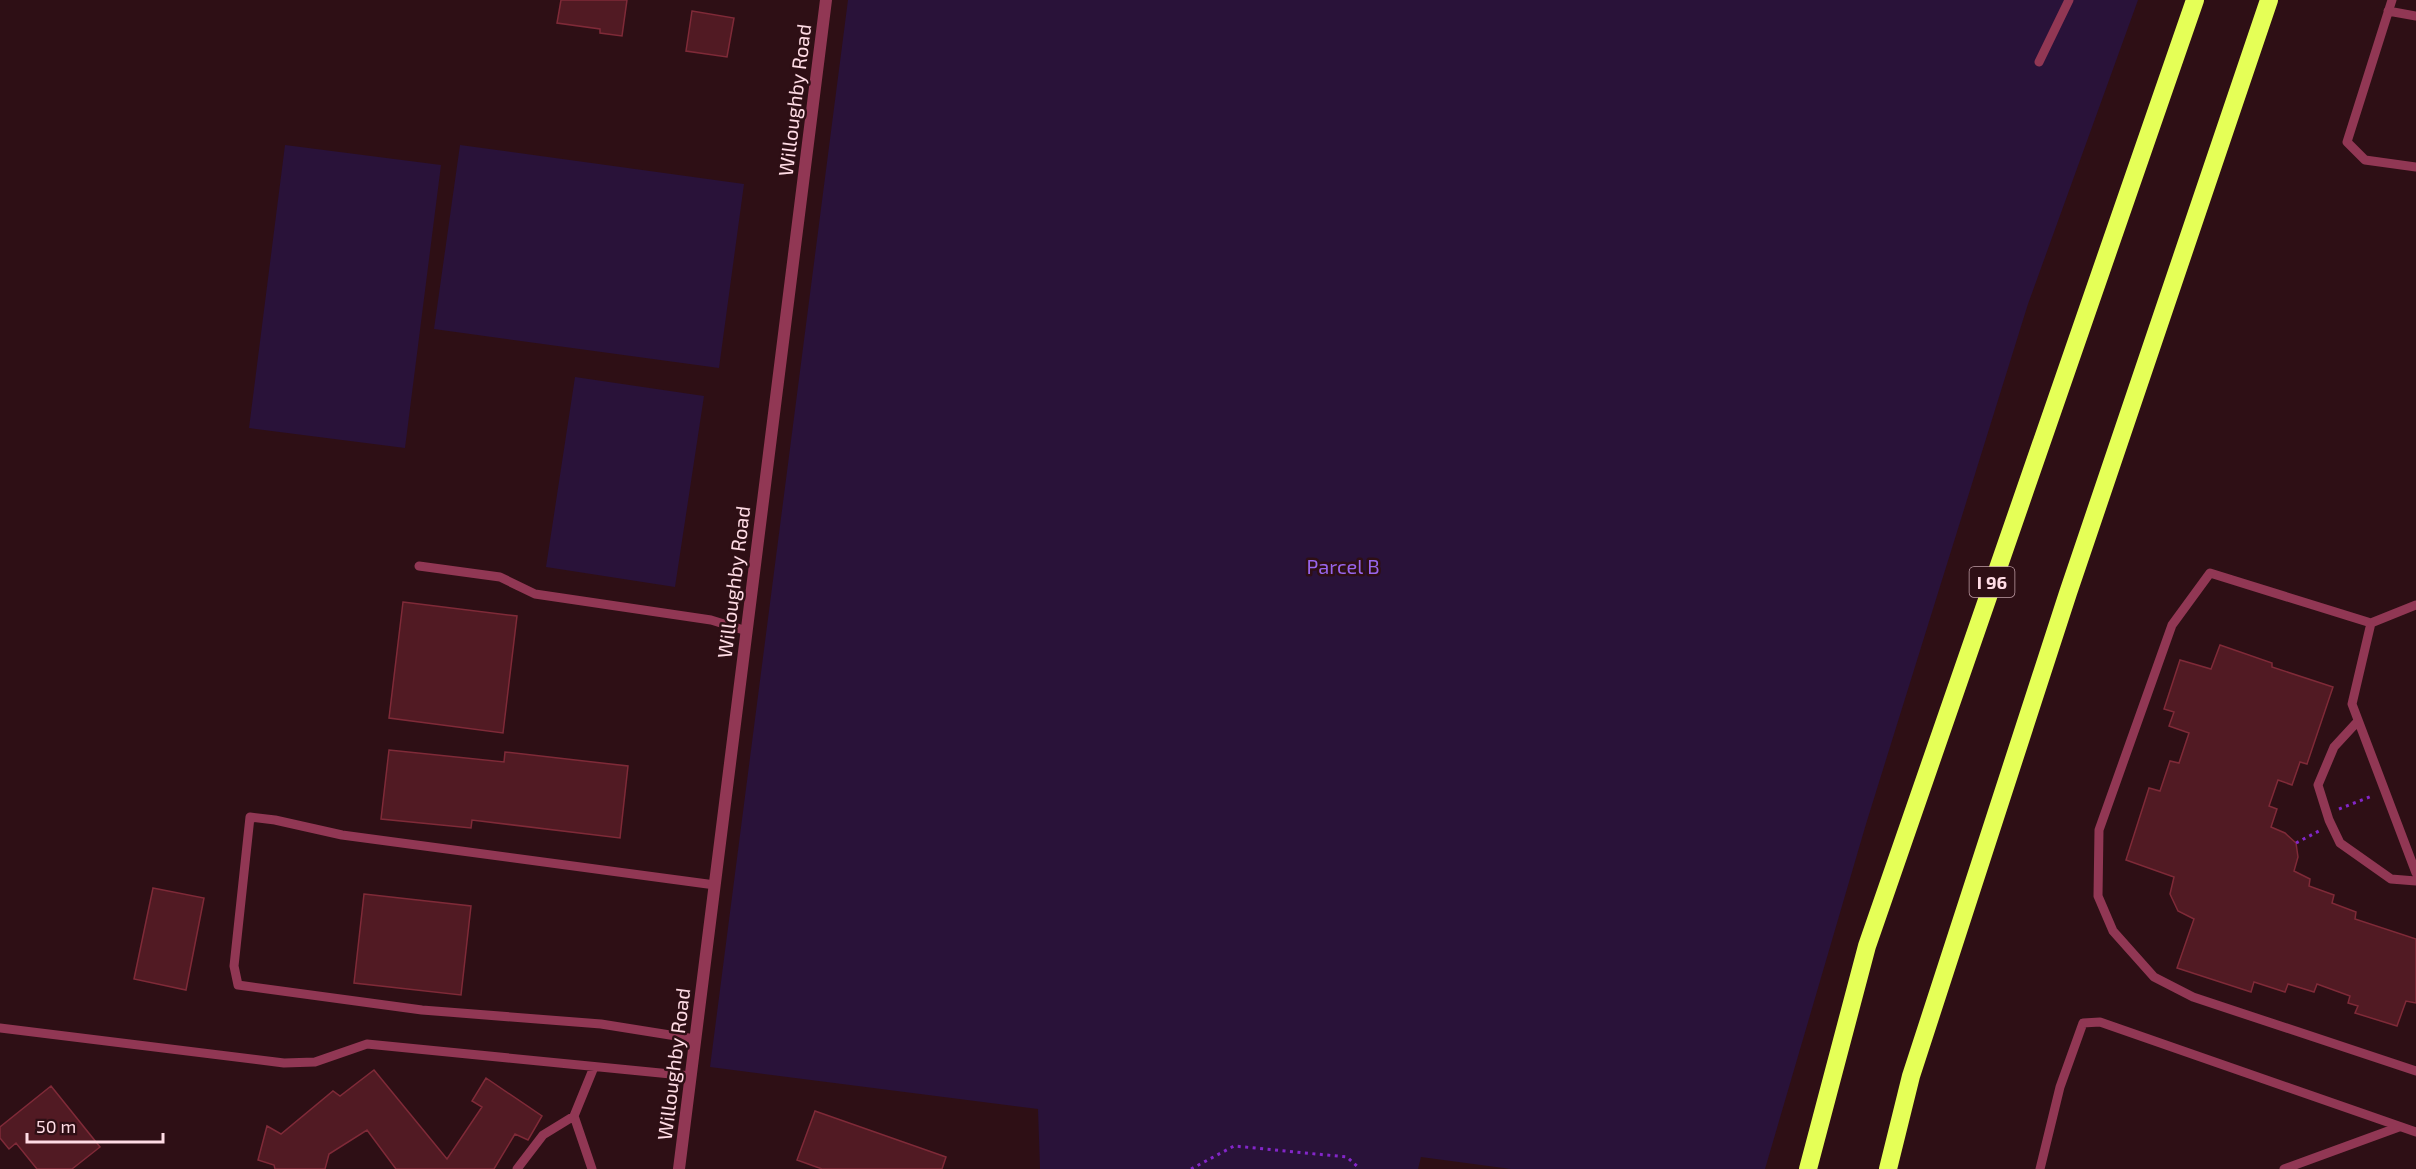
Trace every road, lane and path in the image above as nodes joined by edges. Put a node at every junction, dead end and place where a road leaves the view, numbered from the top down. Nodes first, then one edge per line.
1 (826, 0) edge
2 (2069, 0) edge
3 (2195, 0) edge
4 (2269, 0) edge
5 (2391, 0) edge
6 (2388, 11) junction
7 (2416, 16) edge
8 (2039, 62) dead end
9 (2416, 167) edge
10 (419, 566) dead end
11 (2416, 605) edge
12 (2371, 623) junction
13 (747, 631) junction
14 (2358, 721) junction
15 (2416, 873) edge
16 (2416, 881) edge
17 (715, 885) junction
18 (0, 1028) edge
19 (695, 1039) junction
20 (594, 1067) junction
21 (2416, 1071) edge
22 (691, 1077) junction
23 (574, 1116) junction
24 (2399, 1126) junction
25 (2416, 1132) edge
26 (517, 1169) edge
27 (592, 1169) edge
28 (679, 1169) edge
29 (1191, 1169) edge
30 (1360, 1169) edge
31 (1808, 1169) edge
32 (1888, 1169) edge
33 (2040, 1169) edge
34 (2284, 1169) edge

1 - 13 street, Willoughby Road
2 - 8 lane
3 - 31 highway, I 96
4 - 32 highway
5 - 6 lane
6 - 7 lane
6 - 9 lane
10 - 13 lane
11 - 12 lane
12 - 14 lane
12 - 21 lane
13 - 17 street, Willoughby Road
14 - 15 lane
14 - 16 lane
17 - 19 street, Willoughby Road
17 - 19 lane
18 - 20 lane
19 - 22 street, Willoughby Road
20 - 22 lane
20 - 23 lane
22 - 28 street, Willoughby Road
23 - 26 lane
23 - 27 lane
24 - 25 lane
24 - 33 lane
24 - 34 lane
29 - 30 path

